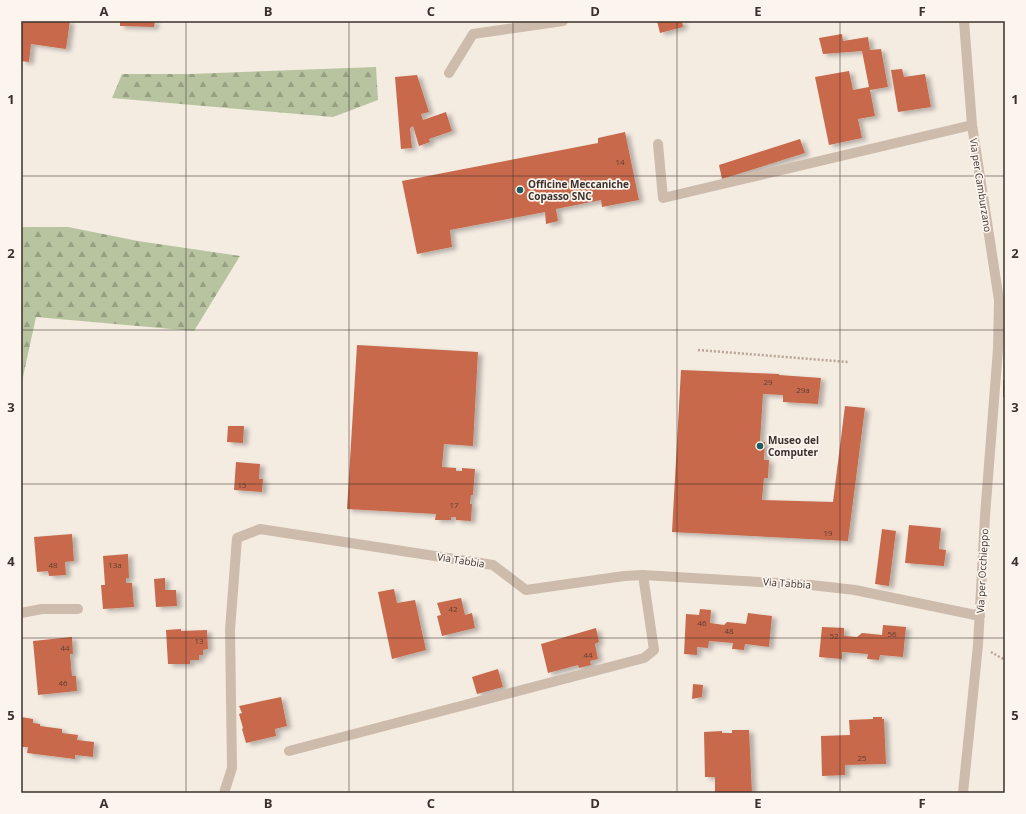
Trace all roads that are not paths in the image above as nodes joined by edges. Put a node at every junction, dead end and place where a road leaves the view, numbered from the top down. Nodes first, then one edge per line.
1 (563, 21) edge
2 (964, 21) edge
3 (449, 72) dead end
4 (972, 125) junction
5 (658, 144) dead end
6 (998, 349) joint
7 (643, 574) junction
8 (78, 609) dead end
9 (21, 613) edge
10 (980, 616) junction
11 (289, 751) dead end
12 (224, 793) edge
13 (963, 793) edge

1 - 3 street
2 - 4 street, Via per Camburzano
4 - 5 street
4 - 6 street, Via per Camburzano
6 - 10 street, Via per Occhieppo
7 - 10 street, Via Tabbia
7 - 11 street
7 - 12 street, Via Tabbia
8 - 9 street
10 - 13 street, Via per Occhieppo

